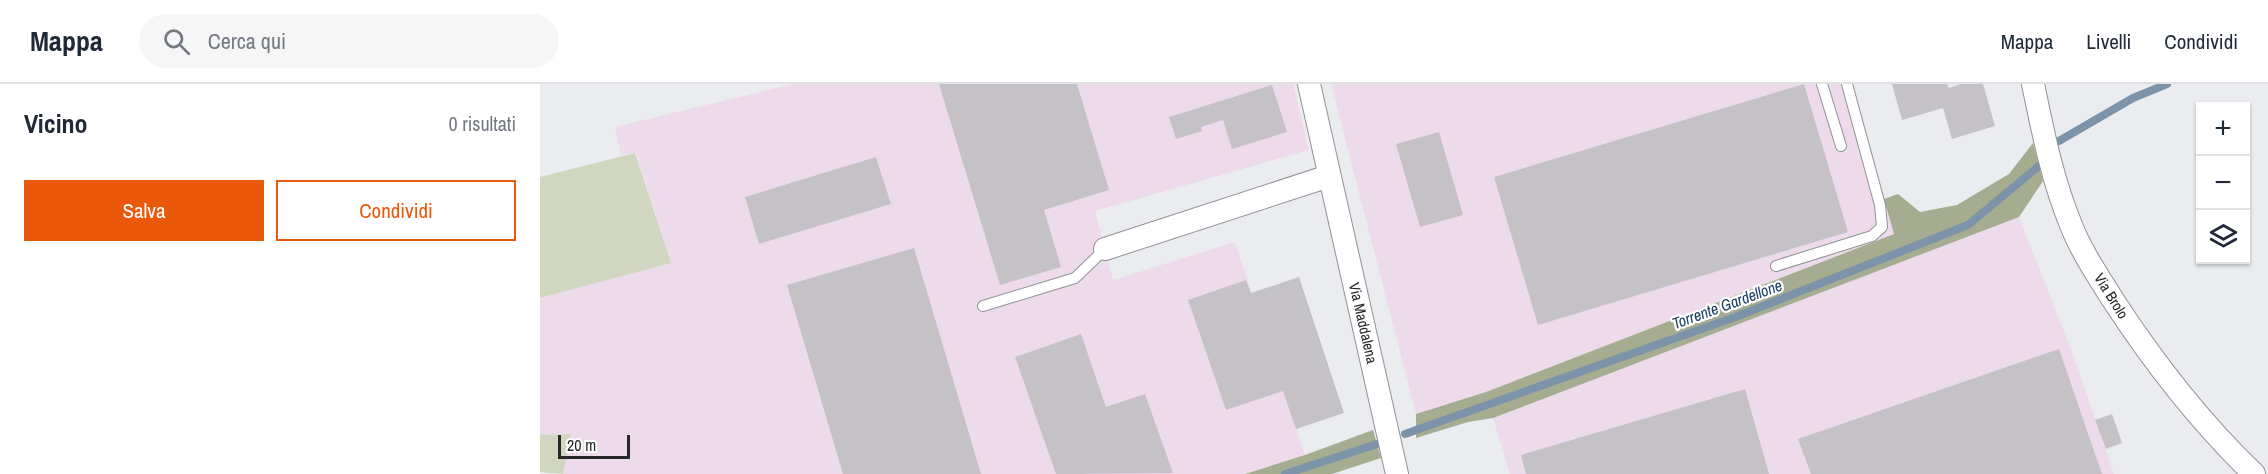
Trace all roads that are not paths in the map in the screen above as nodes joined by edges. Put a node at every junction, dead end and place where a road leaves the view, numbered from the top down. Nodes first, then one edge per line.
1 (1309, 84) edge
2 (1822, 84) edge
3 (1847, 84) edge
4 (2033, 84) edge
5 (1841, 146) dead end
6 (1329, 176) junction
7 (1104, 249) joint
8 (1776, 266) dead end
9 (983, 306) dead end
10 (1393, 473) edge
11 (2254, 474) edge

1 - 6 street, Via Maddalena
2 - 5 lane
3 - 8 lane
4 - 11 street, Via Brolo
6 - 7 street
6 - 10 street, Via Maddalena
7 - 9 lane

